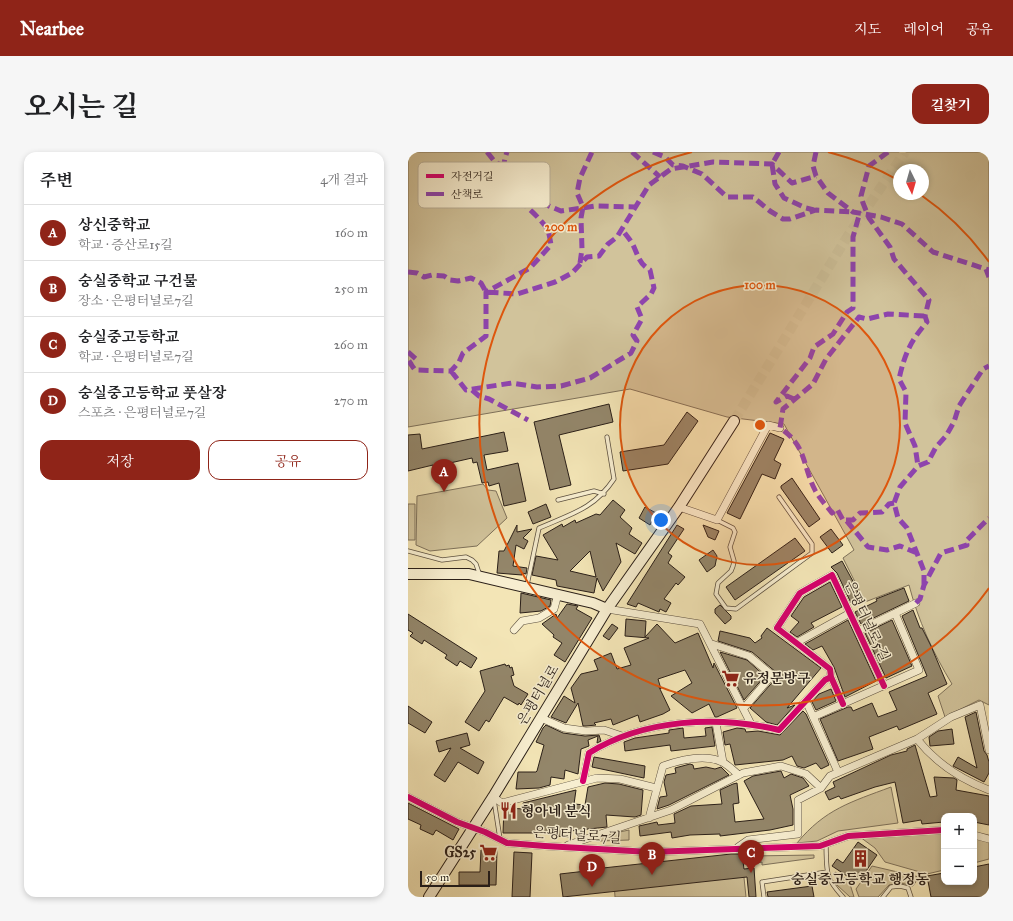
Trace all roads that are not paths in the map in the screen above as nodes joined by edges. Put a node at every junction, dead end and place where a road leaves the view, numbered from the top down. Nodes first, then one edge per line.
1 (734, 421) tunnel mouth
2 (780, 428) dead end
3 (607, 437) dead end
4 (604, 494) junction
5 (779, 497) dead end
6 (558, 500) dead end
7 (679, 507) junction
8 (717, 520) junction
9 (408, 551) edge
10 (408, 574) edge
11 (481, 577) junction
12 (526, 586) junction
13 (558, 594) junction
14 (916, 603) dead end
15 (607, 609) junction
16 (850, 613) junction
17 (895, 613) junction
18 (514, 630) dead end
19 (858, 631) junction
20 (796, 643) junction
21 (712, 644) junction
22 (831, 676) junction
23 (884, 686) junction
24 (806, 701) junction
25 (843, 704) junction
26 (744, 708) junction
27 (813, 717) junction
28 (986, 717) edge
29 (541, 718) junction
30 (716, 723) junction
31 (751, 724) junction
32 (622, 736) junction
33 (917, 739) junction
34 (989, 750) edge
35 (723, 762) junction
36 (838, 772) junction
37 (738, 775) junction
38 (583, 781) junction
39 (656, 788) junction
40 (821, 788) junction
41 (989, 790) edge
42 (408, 797) edge
43 (493, 797) junction
44 (649, 818) junction
45 (474, 828) junction
46 (941, 830) edge
47 (977, 836) edge
48 (989, 839) edge
49 (500, 840) junction
50 (826, 844) junction
51 (564, 847) junction
52 (736, 848) junction
53 (827, 872) junction
54 (429, 897) edge
55 (764, 897) edge
56 (843, 897) edge
57 (883, 897) edge
58 (911, 897) edge

1 - 7 main road, 은평터널로
2 - 8 street
3 - 4 lane
4 - 6 lane
4 - 12 lane
5 - 8 lane
7 - 8 street
7 - 15 main road, 은평터널로
9 - 11 lane
10 - 11 main road
11 - 12 main road
12 - 13 main road
13 - 15 main road
13 - 18 street
14 - 17 street, 은평터널로5길
15 - 21 street
15 - 29 main road, 은평터널로
16 - 19 street, 은평터널로5길
16 - 20 street, 은평터널로5길
16 - 20 street, 은평터널로5길
17 - 19 street, 은평터널로5길
17 - 23 street, 은평터널로5길
19 - 23 street, 은평터널로5길
20 - 22 street, 은평터널로5길
21 - 26 street
21 - 26 street
22 - 24 street
22 - 25 street, 은평터널로5길
23 - 25 street, 은평터널로5길
24 - 27 street
24 - 31 street
25 - 27 street, 은평터널로5길
26 - 31 street
27 - 36 street
28 - 33 street
28 - 34 street
29 - 32 street
29 - 43 main road, 은평터널로
30 - 31 street
30 - 32 street
30 - 35 street
32 - 38 street
33 - 36 street
33 - 41 street
35 - 37 street
35 - 39 street
36 - 40 street
37 - 40 street, 은평터널로7길
37 - 44 street, 은평터널로7길
38 - 39 street
38 - 43 street
39 - 44 street
40 - 52 street
42 - 45 street, 은평터널로7길
43 - 45 main road, 은평터널로
43 - 49 lane
44 - 51 street, 은평터널로7길
45 - 49 street, 은평터널로7길
45 - 54 main road, 은평터널로
46 - 50 street, 은평터널로7길
47 - 48 street
49 - 51 street, 은평터널로7길
50 - 52 street, 은평터널로7길
50 - 53 lane
51 - 52 street, 은평터널로7길
53 - 55 lane
53 - 56 lane
57 - 58 lane

